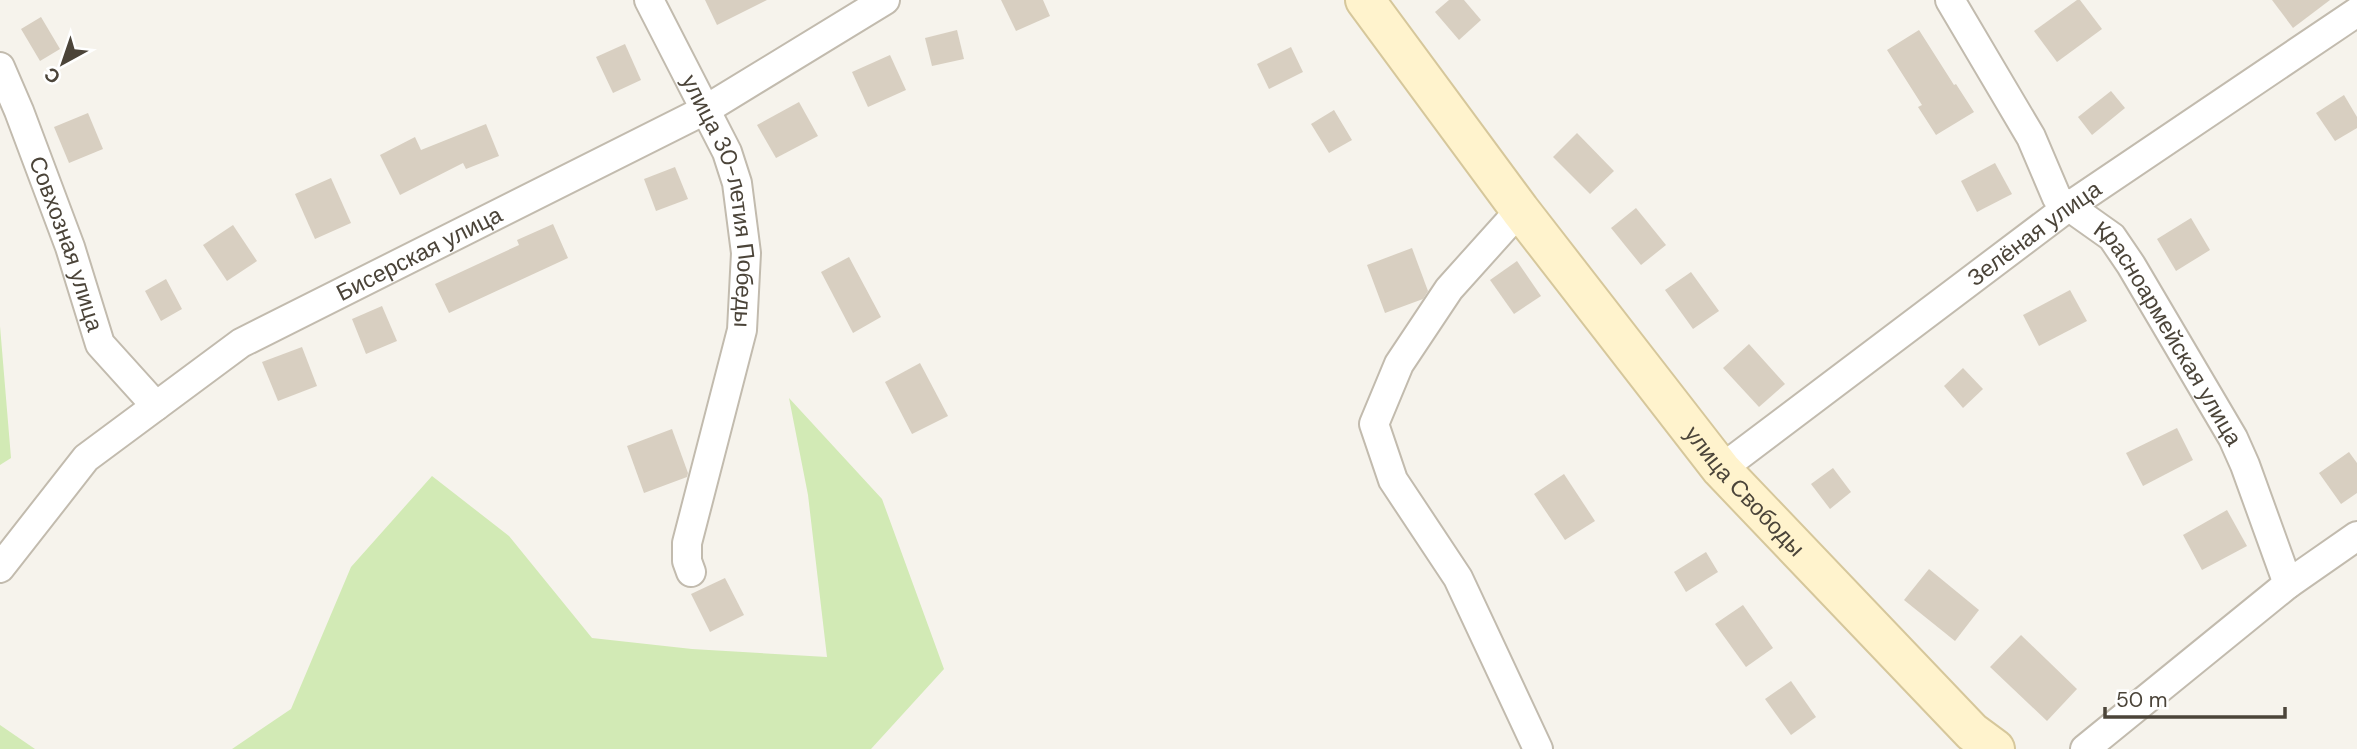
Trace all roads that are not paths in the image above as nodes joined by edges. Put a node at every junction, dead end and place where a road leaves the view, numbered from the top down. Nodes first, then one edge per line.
1 (649, 0) edge
2 (885, 0) edge
3 (1364, 0) edge
4 (1950, 0) edge
5 (2357, 12) edge
6 (0, 67) edge
7 (705, 110) junction
8 (2068, 207) junction
9 (1520, 210) junction
10 (156, 406) junction
11 (1721, 469) junction
12 (2357, 536) edge
13 (0, 568) edge
14 (691, 572) dead end
15 (2288, 584) junction
16 (1538, 749) edge
17 (1995, 749) edge
18 (2085, 749) edge

1 - 7 street, улица 30-летия Победы
2 - 7 street, Бисерская улица
3 - 9 street, улица Свободы
4 - 8 street, Красноармейская улица
5 - 8 street, Зелёная улица
6 - 10 street, Совхозная улица
7 - 10 street, Бисерская улица
7 - 14 street, улица 30-летия Победы
8 - 11 street, Зелёная улица
8 - 15 street, Красноармейская улица
9 - 11 street, улица Свободы
9 - 16 street
10 - 13 street, Бисерская улица
11 - 17 street, улица Свободы
12 - 15 street
15 - 18 street

